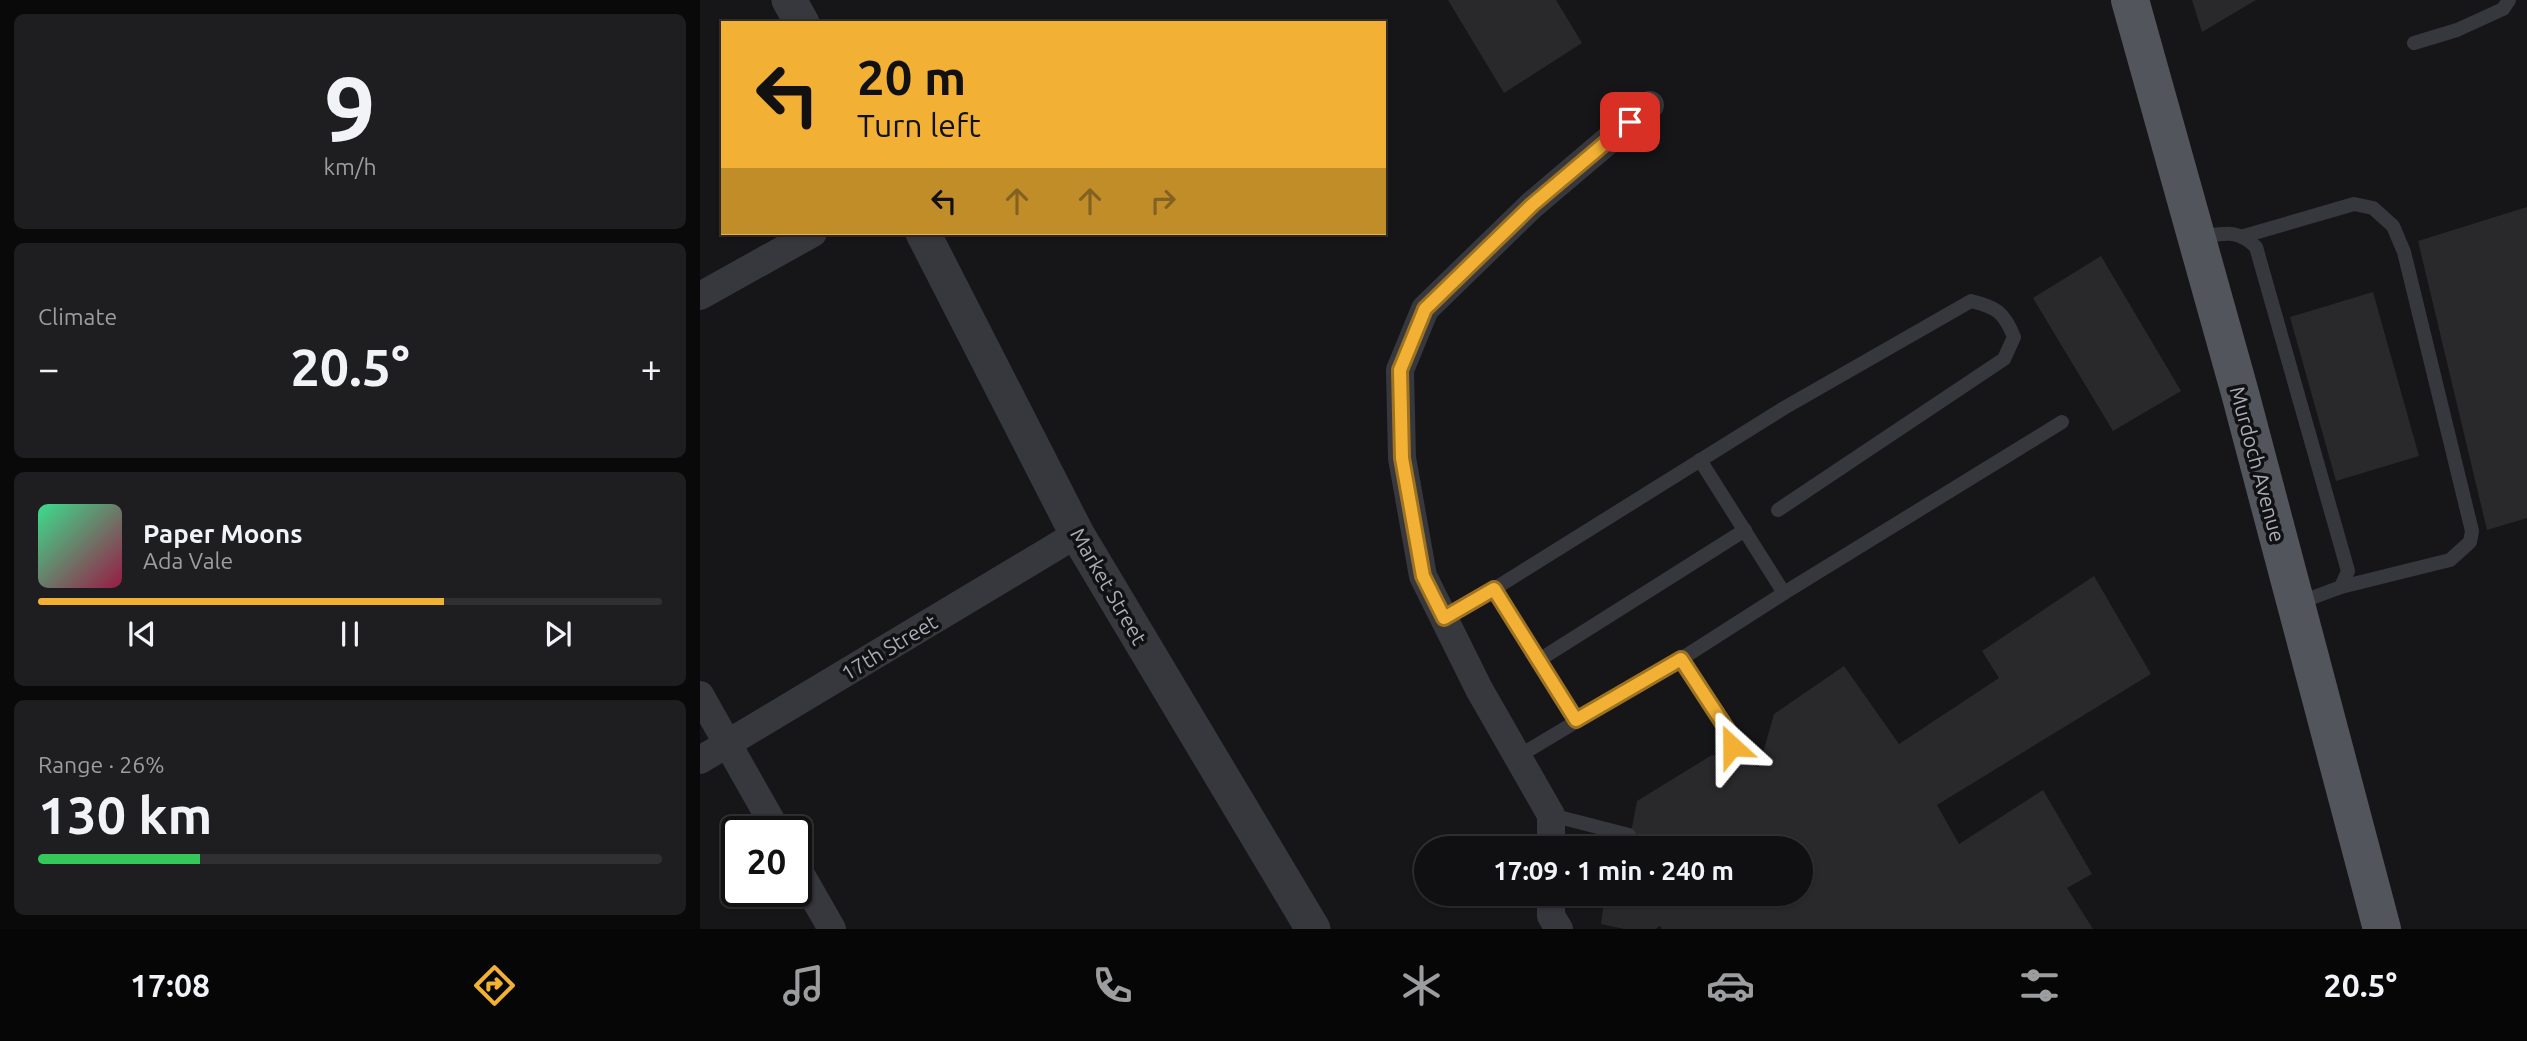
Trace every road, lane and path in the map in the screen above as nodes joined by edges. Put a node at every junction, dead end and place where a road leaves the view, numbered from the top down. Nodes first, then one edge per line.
1 (789, 0) edge
2 (2130, 0) edge
3 (2509, 0) edge
4 (801, 21) edge
5 (2414, 43) dead end
6 (1650, 105) dead end
7 (809, 235) edge
8 (924, 235) edge
9 (2244, 236) junction
10 (2197, 237) junction
11 (700, 296) edge
12 (2062, 422) dead end
13 (1700, 460) junction
14 (1778, 510) dead end
15 (1745, 530) junction
16 (1077, 534) junction
17 (2341, 587) junction
18 (1494, 589) junction
19 (1784, 593) junction
20 (2296, 604) junction
21 (1444, 618) junction
22 (1681, 659) junction
23 (1539, 660) junction
24 (700, 695) edge
25 (1576, 720) junction
26 (727, 745) junction
27 (1517, 757) junction
28 (700, 760) edge
29 (1735, 761) dead end
30 (1551, 815) junction
31 (768, 816) edge
32 (1629, 835) dead end
33 (1551, 836) edge
34 (812, 894) edge
35 (1551, 906) edge
36 (832, 929) edge
37 (1313, 929) edge
38 (1559, 929) edge
39 (2382, 929) edge

1 - 4 street
2 - 10 main road, Murdoch Avenue
3 - 5 lane
6 - 21 street
7 - 11 street
8 - 16 street, Market Street
9 - 10 lane
9 - 17 lane
9 - 17 lane
10 - 20 main road, Murdoch Avenue
12 - 19 lane
13 - 14 lane
13 - 15 lane
13 - 18 lane
15 - 19 lane
15 - 23 lane
16 - 26 street, 17th Street
16 - 37 street, Market Street
17 - 20 lane
18 - 21 lane
18 - 23 lane
19 - 22 lane
20 - 39 main road, Murdoch Avenue
21 - 27 street
22 - 25 lane
22 - 29 lane
23 - 25 lane
24 - 26 street
25 - 27 lane
26 - 28 street, 17th Street
26 - 31 street
27 - 30 street
30 - 32 lane
30 - 33 street
34 - 36 street
35 - 38 street

